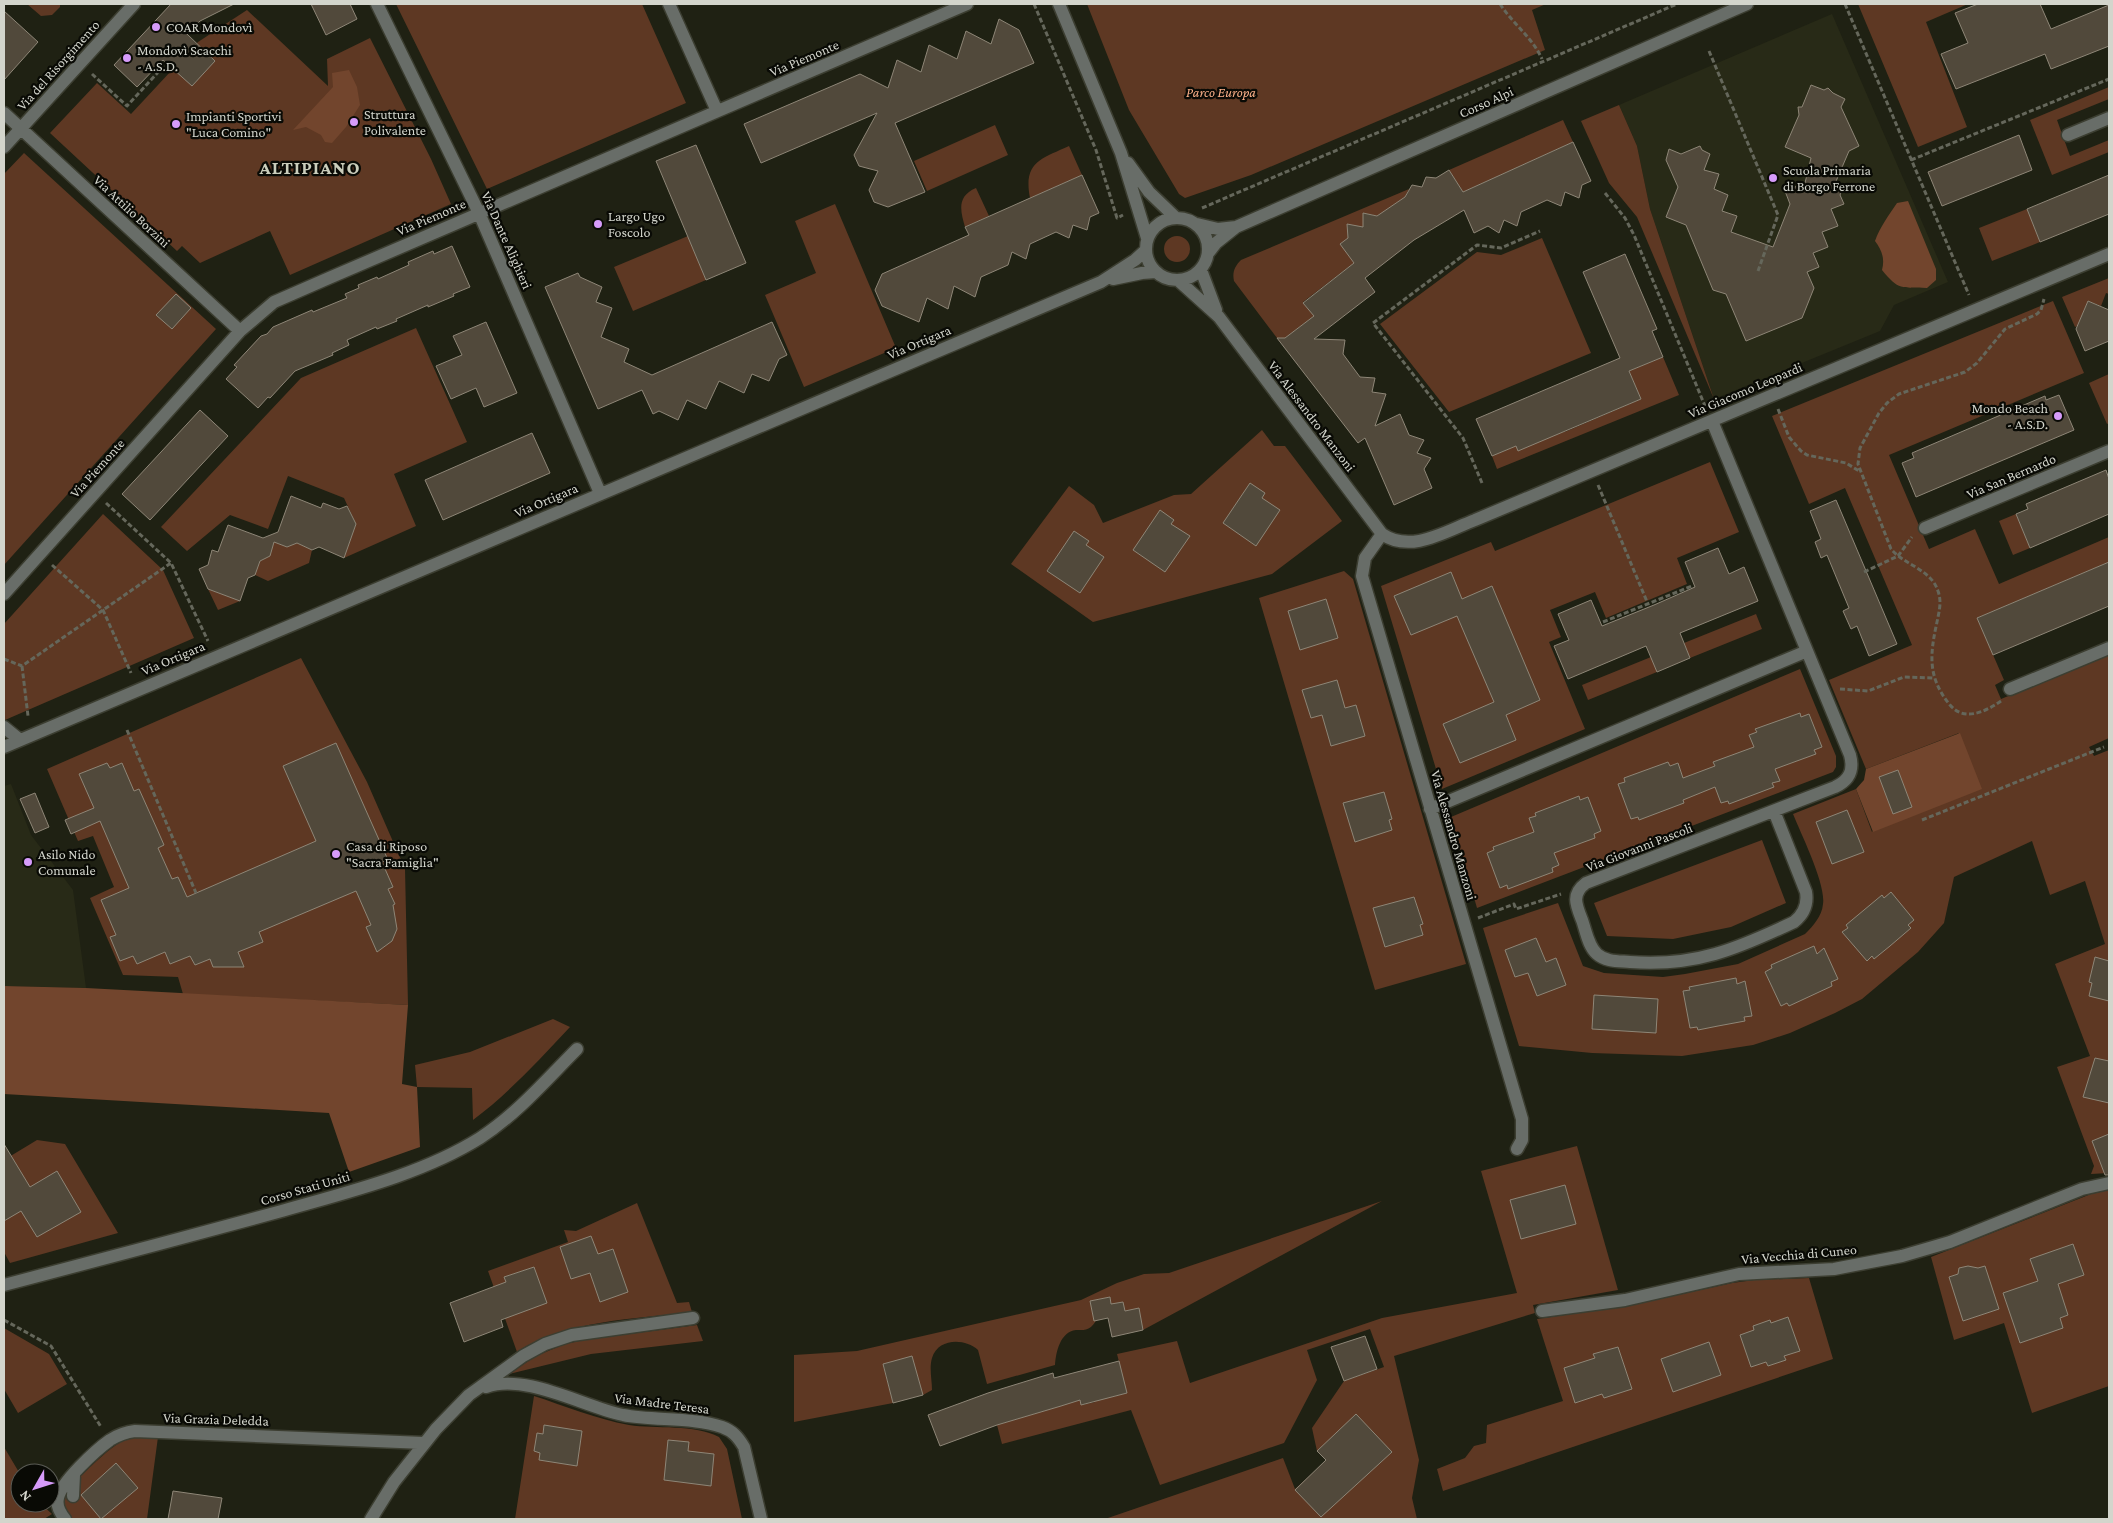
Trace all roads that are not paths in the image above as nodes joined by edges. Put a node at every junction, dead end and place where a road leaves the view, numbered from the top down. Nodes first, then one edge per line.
1 (134, 4) edge
2 (377, 4) edge
3 (669, 4) edge
4 (967, 4) edge
5 (1059, 4) edge
6 (1748, 4) edge
7 (717, 111) junction
8 (4, 113) edge
9 (2109, 118) edge
10 (20, 129) junction
11 (2068, 135) dead end
12 (4, 147) edge
13 (1120, 153) junction
14 (479, 213) junction
15 (1175, 217) junction
16 (1197, 224) junction
17 (1236, 227) junction
18 (1146, 244) junction
19 (1209, 252) junction
20 (2109, 254) edge
21 (1201, 270) junction
22 (1156, 272) junction
23 (1179, 281) junction
24 (1100, 282) junction
25 (1219, 317) junction
26 (240, 331) junction
27 (1712, 420) junction
28 (2109, 451) edge
29 (600, 493) junction
30 (1925, 528) road end
31 (1386, 536) junction
32 (4, 594) edge
33 (2109, 648) edge
34 (1807, 651) junction
35 (2010, 689) dead end
36 (4, 727) edge
37 (20, 740) junction
38 (4, 747) edge
39 (1430, 809) junction
40 (1774, 811) junction
41 (577, 1049) dead end
42 (1517, 1149) dead end
43 (2109, 1183) edge
44 (4, 1285) edge
45 (1542, 1311) dead end
46 (693, 1318) dead end
47 (469, 1395) junction
48 (424, 1443) junction
49 (74, 1475) junction
50 (73, 1496) dead end
51 (65, 1519) edge
52 (371, 1519) edge
53 (761, 1519) edge

1 - 10 street, Via del Risorgimento
2 - 14 street, Via Dante Alighieri
3 - 7 street
4 - 7 street, Via Piemonte
5 - 13 street
6 - 17 street, Corso Alpi
7 - 14 street, Via Piemonte
8 - 10 street, Via Attilio Borzini
9 - 11 street
10 - 12 street, Via del Risorgimento
10 - 26 street, Via Attilio Borzini
13 - 15 street
13 - 18 street
14 - 26 street, Via Piemonte
14 - 29 street, Via Dante Alighieri
15 - 16 street
15 - 18 street
16 - 17 street, Corso Alpi
16 - 19 street
17 - 19 street, Corso Alpi
18 - 22 street
18 - 24 street, Via Ortigara
19 - 21 street
20 - 27 street, Via Giacomo Leopardi
21 - 23 street
21 - 25 street, Via Alessandro Manzoni
22 - 23 street, Via Alessandro Manzoni
22 - 24 street, Via Ortigara
23 - 25 street, Via Alessandro Manzoni
24 - 29 street, Via Ortigara
25 - 31 street, Via Alessandro Manzoni
26 - 32 street, Via Piemonte
27 - 31 street, Via Giacomo Leopardi
27 - 34 street, Via Giovanni Pascoli
28 - 30 street, Via San Bernardo
29 - 37 street, Via Ortigara
31 - 39 street, Via Alessandro Manzoni
33 - 35 street
34 - 39 street
34 - 40 street, Via Giovanni Pascoli
36 - 37 street
37 - 38 street, Via Ortigara
39 - 42 street, Via Alessandro Manzoni
40 - 40 street, Via Giovanni Pascoli
41 - 44 street, Corso Stati Uniti
43 - 45 street, Via Vecchia di Cuneo
46 - 47 street
47 - 48 street
47 - 53 street, Via Madre Teresa
48 - 49 street, Via Grazia Deledda
48 - 52 street
49 - 50 street
49 - 51 street, Via Grazia Deledda

